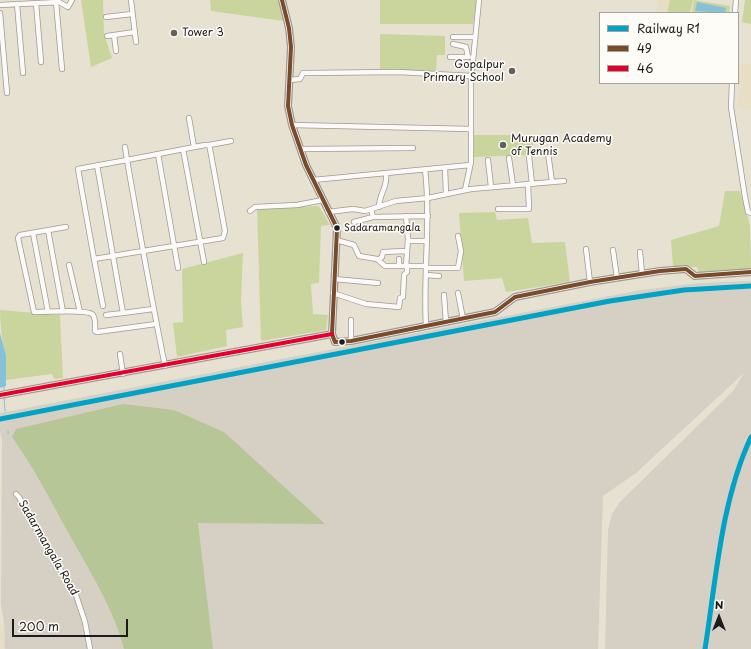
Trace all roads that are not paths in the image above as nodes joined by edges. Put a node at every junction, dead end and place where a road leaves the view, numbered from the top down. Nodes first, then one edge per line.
1 (72, 0) edge
2 (131, 0) edge
3 (282, 0) edge
4 (479, 0) edge
5 (736, 0) edge
6 (56, 2) junction
7 (36, 3) junction
8 (17, 4) junction
9 (0, 5) edge
10 (735, 12) edge
11 (0, 13) edge
12 (132, 14) junction
13 (106, 17) dead end
14 (135, 32) junction
15 (114, 35) junction
16 (107, 36) dead end
17 (453, 37) dead end
18 (475, 37) junction
19 (136, 42) dead end
20 (1, 44) edge
21 (453, 44) dead end
22 (116, 51) dead end
23 (450, 57) dead end
24 (470, 57) junction
25 (41, 62) dead end
26 (62, 69) dead end
27 (23, 73) dead end
28 (472, 76) junction
29 (289, 80) junction
30 (732, 84) edge
31 (7, 93) dead end
32 (189, 118) dead end
33 (292, 125) junction
34 (471, 129) junction
35 (231, 141) dead end
36 (209, 145) junction
37 (125, 147) dead end
38 (194, 148) junction
39 (413, 148) dead end
40 (183, 149) junction
41 (301, 149) junction
42 (548, 153) dead end
43 (158, 154) junction
44 (528, 156) dead end
45 (509, 158) dead end
46 (127, 160) junction
47 (488, 160) dead end
48 (97, 165) junction
49 (470, 165) junction
50 (445, 168) junction
51 (425, 169) junction
52 (386, 174) junction
53 (313, 180) junction
54 (564, 181) dead end
55 (552, 182) junction
56 (530, 184) junction
57 (512, 185) junction
58 (491, 187) junction
59 (465, 190) junction
60 (446, 194) junction
61 (428, 198) junction
62 (323, 200) junction
63 (379, 207) junction
64 (498, 208) dead end
65 (371, 209) junction
66 (250, 211) dead end
67 (328, 212) junction
68 (751, 213) edge
69 (406, 216) junction
70 (428, 216) junction
71 (373, 217) junction
72 (354, 222) dead end
73 (66, 227) dead end
74 (48, 230) junction
75 (33, 233) junction
76 (458, 236) dead end
77 (336, 240) junction
78 (408, 241) junction
79 (426, 241) junction
80 (200, 242) junction
81 (174, 246) junction
82 (586, 249) dead end
83 (613, 250) dead end
84 (143, 251) junction
85 (406, 251) junction
86 (640, 252) dead end
87 (113, 256) junction
88 (94, 259) junction
89 (399, 259) dead end
90 (378, 260) junction
91 (204, 262) dead end
92 (69, 265) dead end
93 (403, 266) junction
94 (426, 267) junction
95 (178, 268) dead end
96 (401, 272) dead end
97 (751, 272) edge
98 (642, 274) junction
99 (426, 275) junction
100 (439, 276) dead end
101 (617, 278) junction
102 (334, 279) junction
103 (590, 282) junction
104 (378, 283) dead end
105 (333, 293) junction
106 (458, 293) dead end
107 (444, 295) dead end
108 (103, 306) dead end
109 (153, 308) junction
110 (48, 312) junction
111 (63, 312) junction
112 (80, 312) junction
113 (123, 314) junction
114 (106, 315) dead end
115 (463, 319) junction
116 (351, 320) dead end
117 (446, 322) junction
118 (156, 324) junction
119 (426, 326) junction
120 (332, 334) junction
121 (351, 341) junction
122 (120, 354) dead end
123 (165, 366) junction
124 (123, 374) junction
125 (3, 395) edge
126 (16, 494) dead end
127 (90, 649) edge

1 - 6 street
2 - 12 street
3 - 29 street
4 - 18 street
5 - 10 street
6 - 7 street
6 - 26 street
7 - 8 street
7 - 25 street
8 - 9 street
8 - 27 street
11 - 20 street
12 - 13 street
12 - 14 street
14 - 15 street
14 - 19 street
15 - 16 street
15 - 22 street
17 - 18 street
18 - 24 street
20 - 31 street
21 - 24 street
23 - 24 street
24 - 28 street
28 - 29 street
28 - 34 street
29 - 33 street
30 - 68 street
32 - 38 street
33 - 34 street
33 - 41 street
34 - 49 street
35 - 36 street
36 - 38 street
36 - 80 street
37 - 46 street
38 - 40 street
39 - 41 street
40 - 43 street
40 - 80 street
41 - 53 street
42 - 55 street
43 - 46 street
43 - 81 street
44 - 56 street
45 - 57 street
46 - 48 street
46 - 84 street
47 - 58 street
48 - 87 street
48 - 88 street
49 - 50 street
49 - 59 street
50 - 51 street
50 - 60 street
51 - 52 street
51 - 61 street
52 - 53 street
52 - 63 street
53 - 62 street
54 - 55 street
55 - 56 street
56 - 57 street
56 - 64 street
57 - 58 street
58 - 59 street
59 - 60 street
60 - 61 street
61 - 63 street
61 - 70 street
62 - 66 street
62 - 67 street
63 - 65 street
65 - 67 street
65 - 71 street
67 - 77 street
69 - 70 street
69 - 71 street
69 - 78 street
70 - 79 street
71 - 72 street
73 - 74 street
74 - 75 street
74 - 111 street
75 - 110 street
75 - 110 street
76 - 94 street
77 - 90 street
77 - 102 street
78 - 79 street
78 - 85 street
79 - 94 street
80 - 81 street
80 - 91 street
81 - 84 street
81 - 95 street
82 - 103 street
83 - 101 street
84 - 87 street
84 - 109 street
85 - 90 street
85 - 93 street
86 - 98 street
87 - 88 street
87 - 113 street
88 - 108 street
89 - 93 street
90 - 93 street
92 - 112 street
93 - 94 street
93 - 96 street
93 - 105 street
94 - 99 street
97 - 98 street
98 - 101 street
99 - 100 street
99 - 119 street
101 - 103 street
102 - 104 street
102 - 105 street
103 - 115 street
105 - 120 street
106 - 115 street
107 - 117 street
109 - 113 street
109 - 118 street
110 - 111 street
111 - 112 street
112 - 118 street
113 - 114 street
115 - 117 street
116 - 121 street
117 - 119 street
118 - 123 street
119 - 121 street
120 - 121 street
120 - 123 street
122 - 124 street
123 - 124 street
124 - 125 street
126 - 127 street, Sadarmangala Road

